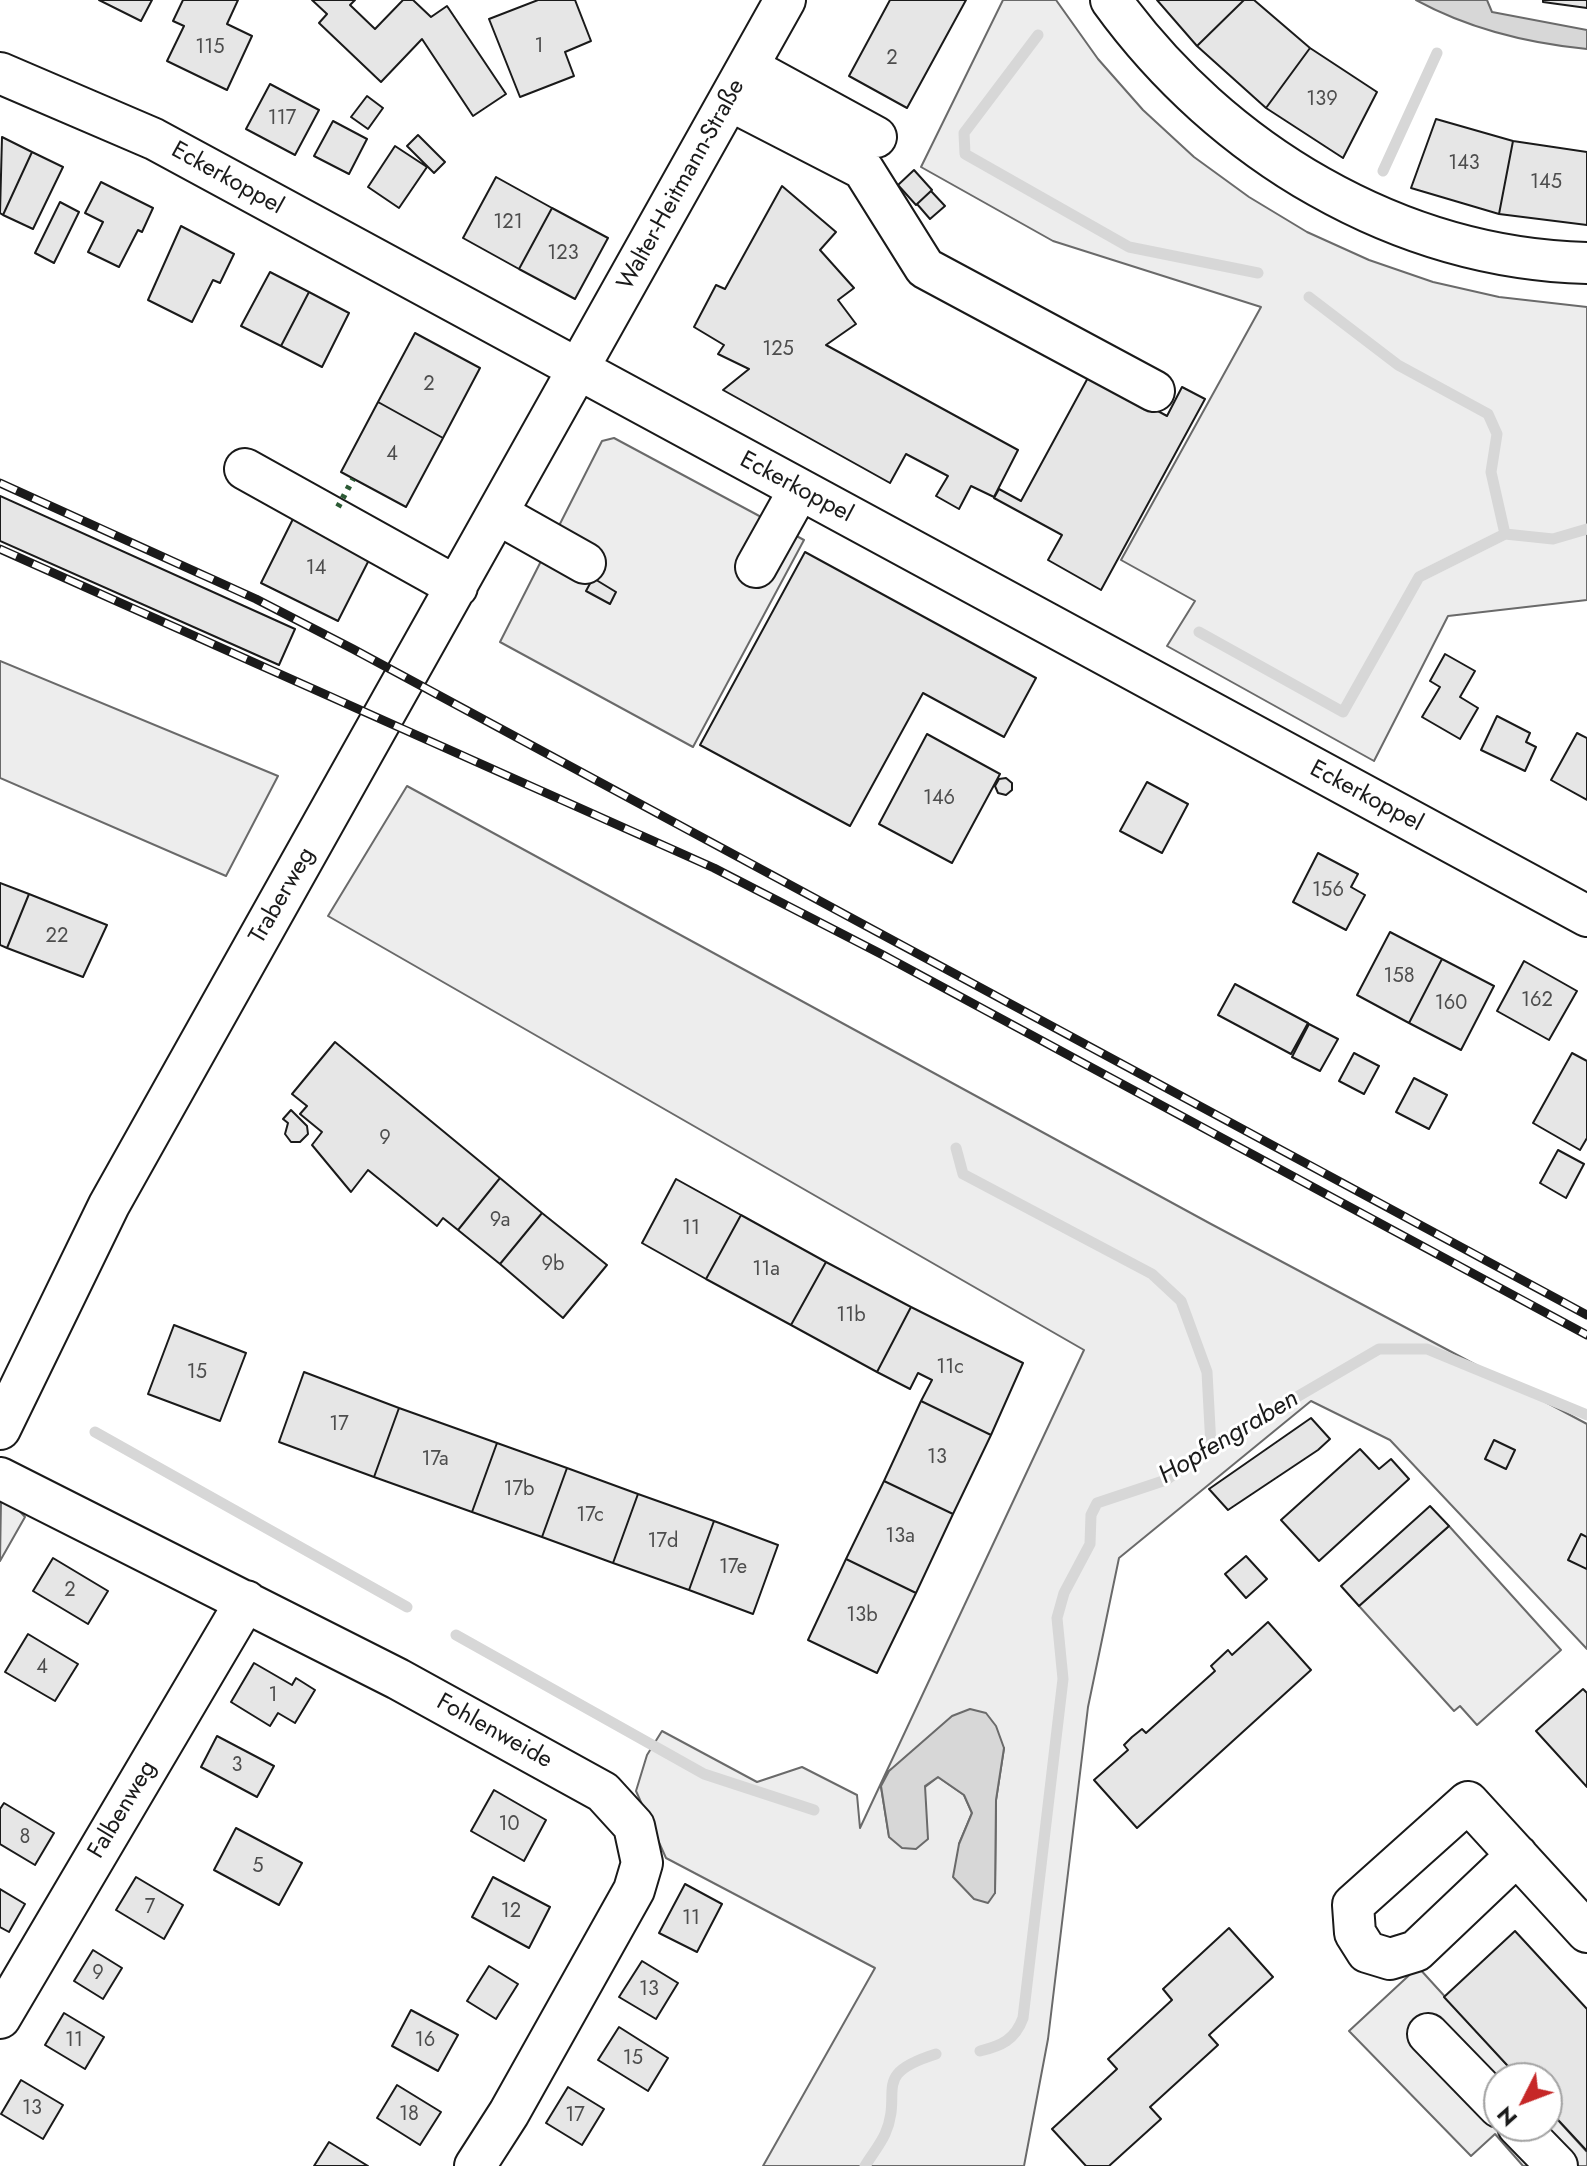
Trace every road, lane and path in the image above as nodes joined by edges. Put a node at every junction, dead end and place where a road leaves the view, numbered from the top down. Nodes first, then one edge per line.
1 (785, 0) edge
2 (1111, 0) edge
3 (0, 73) edge
4 (739, 83) junction
5 (876, 137) dead end
6 (1587, 263) edge
7 (579, 369) junction
8 (1154, 391) dead end
9 (245, 469) dead end
10 (799, 490) junction
11 (498, 514) junction
12 (585, 563) dead end
13 (756, 567) dead end
14 (457, 587) junction
15 (1587, 916) edge
16 (0, 1429) edge
17 (0, 1478) edge
18 (246, 1601) junction
19 (1517, 1855) dead end
20 (1587, 1932) edge
21 (0, 2018) edge
22 (1428, 2034) dead end
23 (1483, 2091) edge
24 (1534, 2142) edge
25 (475, 2166) edge
26 (1557, 2166) edge

1 - 4 street, Walter-Heitmann-Straße
2 - 6 street
3 - 7 street, Eckerkoppel
4 - 5 street
4 - 7 street, Walter-Heitmann-Straße
4 - 8 street
7 - 10 street, Eckerkoppel
7 - 11 street, Traberweg
9 - 14 street
10 - 13 street
10 - 15 street, Eckerkoppel
11 - 12 street
11 - 14 street, Traberweg
14 - 16 street, Traberweg
17 - 18 street, Fohlenweide
18 - 21 street, Falbenweg
18 - 25 street, Fohlenweide
19 - 20 street
22 - 23 street
24 - 26 street

